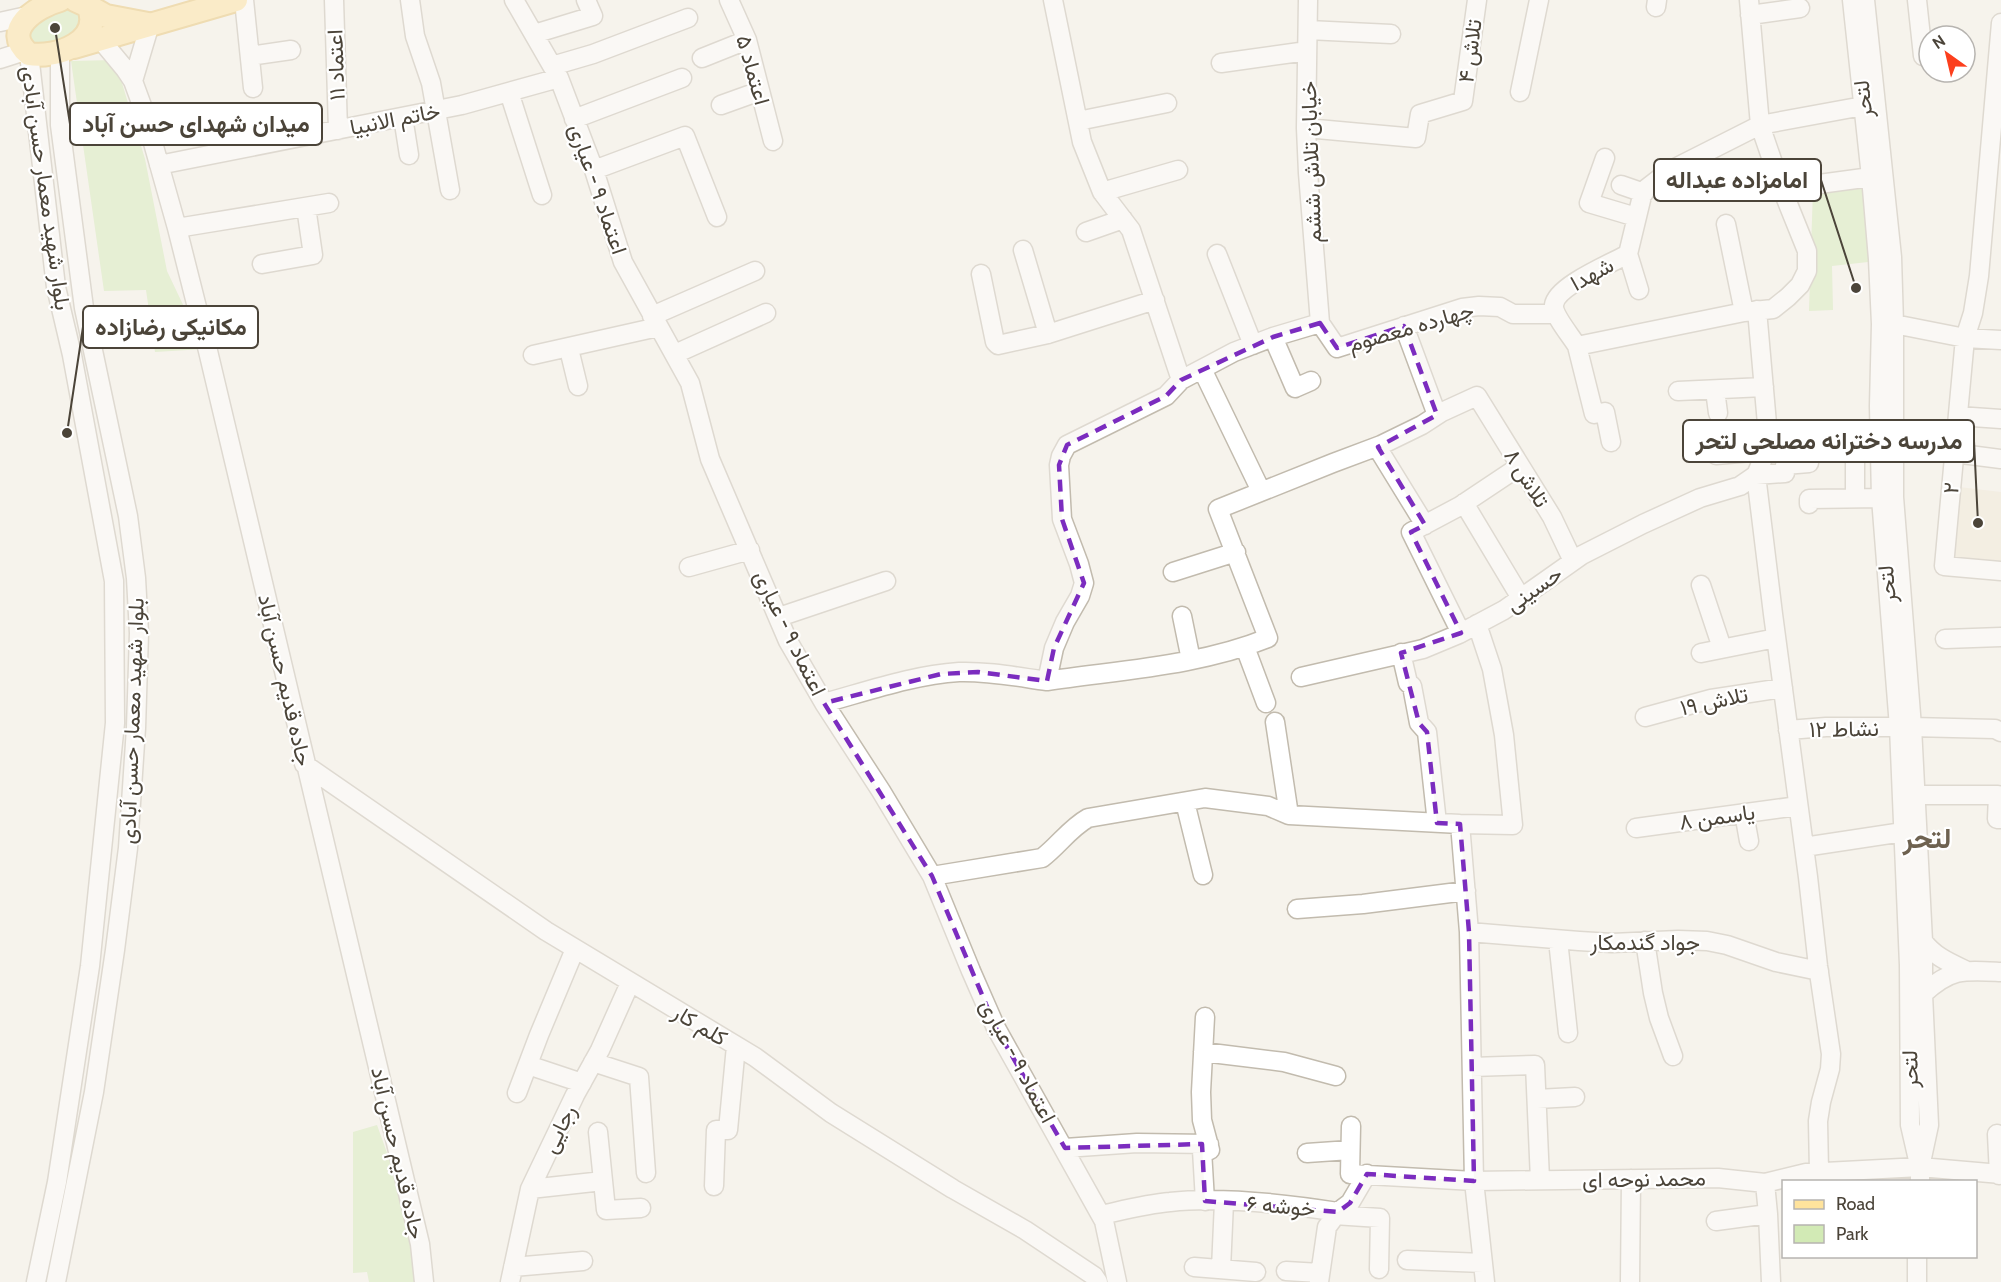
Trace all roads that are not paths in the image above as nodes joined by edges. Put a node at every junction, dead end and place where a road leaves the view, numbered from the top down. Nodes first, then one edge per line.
1 (60, 0) edge
2 (244, 0) edge
3 (334, 0) edge
4 (410, 0) edge
5 (514, 0) edge
6 (586, 0) edge
7 (729, 0) edge
8 (1053, 0) edge
9 (1308, 0) edge
10 (1477, 0) edge
11 (1539, 0) edge
12 (1852, 0) edge
13 (1865, 0) edge
14 (1917, 0) edge
15 (222, 2) edge
16 (82, 3) edge
17 (1750, 8) edge
18 (1800, 8) dead end
19 (27, 16) junction
20 (688, 18) dead end
21 (0, 22) edge
22 (2001, 23) edge
23 (150, 24) junction
24 (1920, 24) edge
25 (1308, 30) junction
26 (534, 34) junction
27 (1391, 34) dead end
28 (101, 40) junction
29 (747, 40) junction
30 (67, 50) junction
31 (291, 50) dead end
32 (1307, 51) junction
33 (27, 53) junction
34 (250, 56) junction
35 (702, 58) dead end
36 (0, 59) edge
37 (1221, 63) dead end
38 (556, 72) junction
39 (682, 78) dead end
40 (133, 81) junction
41 (253, 88) dead end
42 (760, 91) junction
43 (508, 92) junction
44 (1520, 92) dead end
45 (1167, 103) dead end
46 (721, 105) dead end
47 (1863, 106) junction
48 (436, 111) junction
49 (403, 117) junction
50 (574, 119) junction
51 (1078, 121) junction
52 (1760, 124) junction
53 (1306, 128) junction
54 (338, 130) junction
55 (773, 141) dead end
56 (409, 155) dead end
57 (1605, 158) dead end
58 (159, 165) junction
59 (1179, 170) dead end
60 (594, 171) junction
61 (1871, 177) junction
62 (1621, 185) dead end
63 (1782, 189) junction
64 (450, 190) dead end
65 (1102, 192) junction
66 (1644, 193) junction
67 (542, 195) dead end
68 (329, 203) dead end
69 (306, 207) junction
70 (717, 217) dead end
71 (1636, 217) junction
72 (1123, 219) junction
73 (1726, 224) dead end
74 (177, 228) junction
75 (1086, 232) dead end
76 (1023, 250) dead end
77 (1217, 254) dead end
78 (1628, 254) junction
79 (262, 264) dead end
80 (755, 271) dead end
81 (981, 274) dead end
82 (1639, 290) dead end
83 (1155, 300) junction
84 (1750, 311) junction
85 (766, 313) dead end
86 (1556, 314) junction
87 (655, 322) junction
88 (1320, 323) junction
89 (1888, 324) junction
90 (1404, 326) junction
91 (1048, 334) junction
92 (1273, 337) junction
93 (1965, 338) junction
94 (2001, 340) edge
95 (1253, 345) junction
96 (1577, 346) junction
97 (568, 349) junction
98 (675, 354) junction
99 (533, 355) dead end
100 (1202, 369) junction
101 (1181, 380) junction
102 (1311, 381) dead end
103 (578, 386) dead end
104 (1764, 387) junction
105 (1715, 390) junction
106 (1678, 391) dead end
107 (1886, 406) junction
108 (1718, 413) dead end
109 (1437, 415) junction
110 (1958, 416) junction
111 (2001, 419) edge
112 (1855, 434) dead end
113 (1810, 437) dead end
114 (1611, 442) dead end
115 (1377, 447) junction
116 (1763, 451) junction
117 (1954, 453) junction
118 (1716, 455) dead end
119 (2001, 459) edge
120 (1520, 466) junction
121 (1756, 475) junction
122 (1261, 491) junction
123 (1855, 497) junction
124 (1881, 498) junction
125 (1464, 503) junction
126 (1809, 504) dead end
127 (1425, 525) junction
128 (750, 550) junction
129 (1236, 552) junction
130 (1573, 561) junction
131 (689, 567) dead end
132 (2001, 571) edge
133 (1173, 572) dead end
134 (886, 581) dead end
135 (1701, 585) dead end
136 (1521, 598) junction
137 (1182, 616) dead end
138 (779, 617) junction
139 (1478, 624) junction
140 (1461, 633) junction
141 (2001, 637) edge
142 (1776, 638) junction
143 (1945, 639) dead end
144 (1245, 647) junction
145 (1722, 648) junction
146 (1401, 653) junction
147 (1701, 653) dead end
148 (1191, 660) junction
149 (1301, 677) dead end
150 (1047, 681) junction
151 (1783, 688) junction
152 (824, 703) junction
153 (1266, 703) dead end
154 (1646, 717) dead end
155 (1275, 722) dead end
156 (1905, 727) junction
157 (1788, 730) junction
158 (2001, 732) edge
159 (304, 764) junction
160 (1915, 795) junction
161 (1185, 802) junction
162 (1798, 806) junction
163 (1744, 813) junction
164 (1288, 815) junction
165 (1437, 823) junction
166 (1460, 824) junction
167 (1998, 824) edge
168 (1636, 828) dead end
169 (1903, 832) junction
170 (1749, 841) dead end
171 (1804, 847) junction
172 (1203, 875) dead end
173 (932, 876) junction
174 (1466, 891) junction
175 (1297, 909) dead end
176 (1469, 932) junction
177 (1558, 940) junction
178 (1923, 940) junction
179 (1645, 941) junction
180 (575, 949) junction
181 (1818, 970) junction
182 (1965, 970) junction
183 (2001, 972) edge
184 (630, 983) junction
185 (1923, 994) junction
186 (1205, 1017) dead end
187 (1568, 1033) dead end
188 (736, 1046) junction
189 (1203, 1052) junction
190 (1673, 1056) dead end
191 (593, 1062) junction
192 (528, 1065) junction
193 (1472, 1067) junction
194 (1336, 1076) dead end
195 (582, 1083) junction
196 (517, 1094) dead end
197 (1575, 1097) dead end
198 (1537, 1100) junction
199 (1351, 1126) dead end
200 (598, 1132) dead end
201 (1997, 1134) dead end
202 (1209, 1144) junction
203 (1065, 1148) junction
204 (1350, 1150) junction
205 (1307, 1153) dead end
206 (1819, 1172) junction
207 (646, 1173) dead end
208 (1366, 1174) junction
209 (1920, 1174) edge
210 (2000, 1174) edge
211 (1631, 1179) junction
212 (1540, 1180) junction
213 (603, 1181) junction
214 (1474, 1181) junction
215 (1765, 1183) junction
216 (714, 1186) dead end
217 (530, 1189) junction
218 (1205, 1201) junction
219 (1224, 1202) junction
220 (641, 1208) dead end
221 (1768, 1214) junction
222 (1101, 1215) junction
223 (1333, 1218) junction
224 (1716, 1221) dead end
225 (1917, 1258) edge
226 (1407, 1260) dead end
227 (583, 1261) dead end
228 (1483, 1263) junction
229 (1194, 1267) dead end
230 (1221, 1269) junction
231 (1379, 1269) dead end
232 (1286, 1271) dead end
233 (1256, 1272) dead end
234 (511, 1274) edge
235 (1320, 1277) edge
236 (36, 1282) edge
237 (56, 1282) edge
238 (424, 1282) edge
239 (1098, 1282) edge
240 (1117, 1282) edge
241 (1485, 1282) edge
242 (1630, 1282) edge
243 (1771, 1282) edge
244 (1917, 1282) edge

1 - 19 main road
2 - 34 street
3 - 54 street, اعتماد ۱۱
4 - 48 street
5 - 26 street, اعتماد ۹ - عیاری
6 - 26 street
7 - 29 street, اعتماد ۵
8 - 51 street
9 - 25 street, خیابان تلاش ششم
10 - 53 street, تلاش ۴
11 - 44 street
12 - 47 street, لتحر
13 - 89 street, لتحر
14 - 24 street
15 - 23 main road
16 - 23 main road
16 - 30 main road
17 - 18 street
17 - 52 street
19 - 21 street
19 - 33 main road
20 - 38 street, خاتم الانبیا
22 - 93 street, ۲
23 - 28 main road
23 - 40 street
25 - 27 street
25 - 32 street, خیابان تلاش ششم
26 - 38 street, اعتماد ۹ - عیاری
28 - 30 main road
28 - 40 street, جاده قدیم حسن آباد
29 - 35 street
29 - 42 street, اعتماد ۵
30 - 33 main road
30 - 237 street, بلوار شهید معمار حسن آبادی
31 - 34 street
32 - 37 street
32 - 53 street, خیابان تلاش ششم
33 - 36 street
33 - 236 street, بلوار شهید معمار حسن آبادی
34 - 41 street
38 - 43 street, خاتم الانبیا
38 - 50 street, اعتماد ۹ - عیاری
39 - 50 street
40 - 58 street, جاده قدیم حسن آباد
42 - 46 street
42 - 55 street, اعتماد ۵
43 - 48 street, خاتم الانبیا
43 - 67 street
45 - 51 street
47 - 52 street, شهدا
47 - 61 street, لتحر
48 - 49 street, خاتم الانبیا
48 - 64 street
49 - 54 street, خاتم الانبیا
49 - 56 street
50 - 60 street, اعتماد ۹ - عیاری
51 - 65 street
52 - 63 street
52 - 66 street, شهدا
53 - 88 street, خیابان تلاش ششم
54 - 58 street, خاتم الانبیا
57 - 71 street
58 - 74 street, جاده قدیم حسن آباد
59 - 65 street
60 - 70 street
60 - 87 street, اعتماد ۹ - عیاری
61 - 63 street
61 - 89 street, لتحر
62 - 66 street
63 - 84 street
65 - 72 street
66 - 71 street, شهدا
68 - 69 street
69 - 74 street
69 - 79 street
71 - 78 street, شهدا
72 - 75 street
72 - 83 street
73 - 84 street
74 - 159 street, جاده قدیم حسن آباد
76 - 91 street
77 - 95 street
78 - 82 street
78 - 86 street, شهدا
80 - 87 street
81 - 91 street
83 - 91 street
83 - 101 street
84 - 96 street
84 - 104 street
85 - 98 street
86 - 90 street, چهارده معصوم
86 - 96 street
87 - 97 street
87 - 98 street, اعتماد ۹ - عیاری
88 - 90 street, چهارده معصوم
88 - 92 street
89 - 93 street
89 - 107 street, لتحر
90 - 109 street
92 - 95 street
92 - 102 street
93 - 94 street
93 - 110 street, ۲
95 - 100 street
96 - 114 street
97 - 99 street
97 - 103 street
98 - 128 street, اعتماد ۹ - عیاری
100 - 101 street
100 - 122 street
101 - 150 street
104 - 105 street
104 - 116 street
105 - 106 street
105 - 108 street
107 - 124 street, لتحر
107 - 156 street, لتحر
109 - 115 street
109 - 120 street, تلاش ۸
110 - 111 street
110 - 117 street, ۲
112 - 123 street
113 - 121 street
115 - 122 street
115 - 127 street
116 - 118 street
116 - 121 street
117 - 119 street
117 - 132 street, ۲
120 - 125 street
120 - 130 street, تلاش ۸
121 - 130 street, حسینی
121 - 142 street
122 - 129 street
123 - 124 street
123 - 126 street
124 - 156 street, لتحر
125 - 127 street
125 - 136 street
127 - 140 street
128 - 131 street
128 - 138 street, اعتماد ۹ - عیاری
129 - 133 street
129 - 144 street
130 - 136 street, حسینی
134 - 138 street
135 - 145 street
136 - 139 street, حسینی
137 - 148 street
138 - 152 street, اعتماد ۹ - عیاری
139 - 140 street, حسینی
139 - 166 street
140 - 146 street, حسینی
141 - 143 street
142 - 145 street
142 - 151 street
144 - 148 street
144 - 153 street
145 - 147 street
146 - 149 street, حسینی
146 - 165 street
148 - 150 street
150 - 152 street
151 - 154 street, تلاش ۱۹
151 - 157 street
152 - 173 street, اعتماد ۹ - عیاری
155 - 164 street
156 - 157 street, نشاط ۱۲
156 - 158 street, نشاط ۱۲
156 - 160 street, لتحر
156 - 169 street, لتحر
157 - 162 street
159 - 180 street, کلم کار
159 - 238 street, جاده قدیم حسن آباد
160 - 167 street
160 - 178 street, لتحر
161 - 164 street
161 - 172 street
161 - 173 street
162 - 163 street, یاسمن ۸
162 - 171 street
163 - 168 street, یاسمن ۸
163 - 170 street
164 - 165 street
165 - 166 street
166 - 174 street
169 - 171 street
169 - 209 street, لتحر
171 - 181 street
173 - 203 street, اعتماد ۹ - عیاری
174 - 175 street
174 - 176 street
176 - 177 street, جواد گندمکار
176 - 193 street
177 - 179 street, جواد گندمکار
177 - 187 street
178 - 182 street
178 - 185 street, لتحر
179 - 181 street, جواد گندمکار
179 - 190 street
180 - 184 street, کلم کار
180 - 192 street
181 - 206 street
182 - 183 street
182 - 185 street
184 - 188 street, کلم کار
184 - 191 street, رجایی
185 - 209 street, لتحر
186 - 189 street
188 - 216 street
188 - 239 street, کلم کار
189 - 194 street
189 - 202 street
191 - 195 street, رجایی
191 - 207 street
192 - 195 street
192 - 196 street
193 - 198 street
193 - 214 street
195 - 217 street, رجایی
197 - 198 street
198 - 212 street
199 - 204 street
200 - 213 street
201 - 210 street
202 - 203 street
202 - 218 street
203 - 222 street, اعتماد ۹ - عیاری
204 - 205 street
204 - 208 street
206 - 209 street, محمد نوحه ای
206 - 215 street, محمد نوحه ای
208 - 214 street, محمد نوحه ای
208 - 223 street
209 - 210 street, محمد نوحه ای
211 - 212 street, محمد نوحه ای
211 - 215 street, محمد نوحه ای
211 - 242 street
212 - 214 street, محمد نوحه ای
213 - 217 street
213 - 220 street
214 - 228 street
215 - 221 street
217 - 234 street, رجایی
218 - 219 street, خوشه ۶
218 - 222 street, خوشه ۶
219 - 223 street, خوشه ۶
219 - 230 street
221 - 224 street
221 - 243 street
222 - 240 street, اعتماد ۹ - عیاری
223 - 231 street, خوشه ۶
223 - 235 street
225 - 244 street
226 - 228 street
227 - 234 street
228 - 241 street
229 - 230 street
230 - 233 street
232 - 235 street

